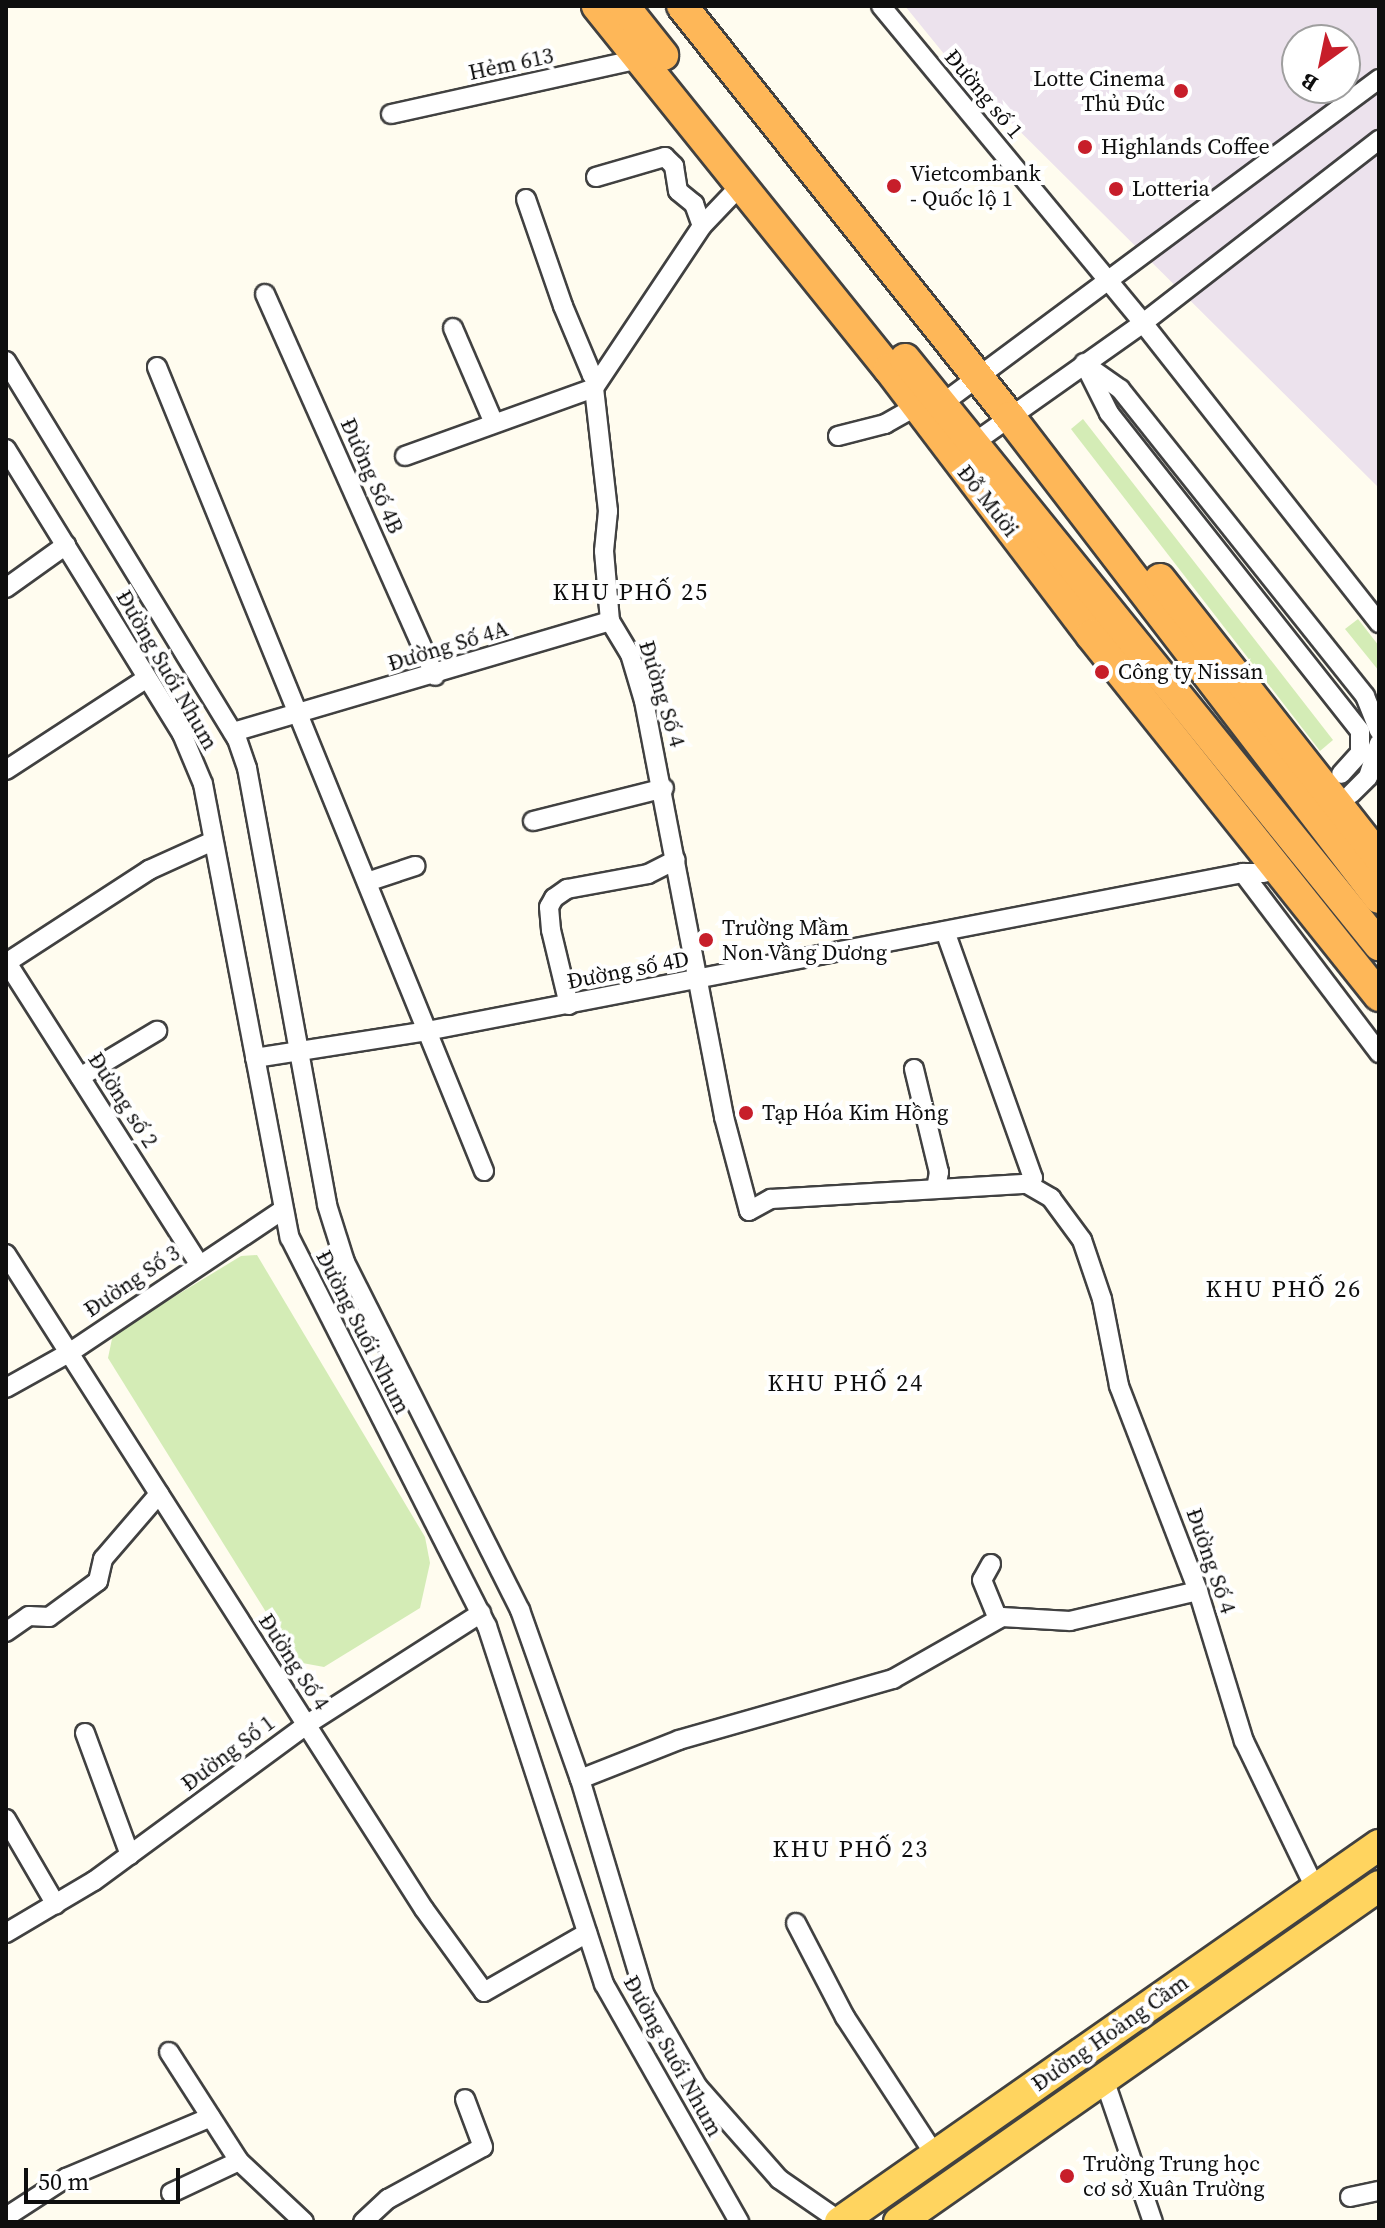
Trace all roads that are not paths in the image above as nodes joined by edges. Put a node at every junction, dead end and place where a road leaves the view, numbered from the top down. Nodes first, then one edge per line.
1 (597, 6) edge
2 (624, 6) edge
3 (682, 6) edge
4 (706, 6) edge
5 (881, 6) edge
6 (640, 59) junction
7 (1379, 79) edge
8 (391, 114) dead end
9 (1379, 140) edge
10 (596, 177) dead end
11 (741, 185) junction
12 (526, 199) dead end
13 (702, 226) junction
14 (1108, 282) junction
15 (265, 294) dead end
16 (1143, 323) junction
17 (453, 328) dead end
18 (6, 361) edge
19 (1084, 363) junction
20 (157, 367) dead end
21 (986, 370) junction
22 (597, 383) junction
23 (928, 407) junction
24 (1018, 411) junction
25 (494, 423) junction
26 (838, 436) dead end
27 (6, 449) edge
28 (963, 451) junction
29 (405, 456) dead end
30 (66, 545) junction
31 (6, 588) edge
32 (610, 621) junction
33 (1379, 623) edge
34 (435, 676) junction
35 (147, 678) junction
36 (299, 716) junction
37 (1379, 730) edge
38 (233, 732) junction
39 (1379, 744) edge
40 (6, 770) edge
41 (1341, 774) dead end
42 (664, 788) junction
43 (1351, 794) dead end
44 (533, 821) dead end
45 (213, 841) junction
46 (1379, 857) edge
47 (676, 860) junction
48 (1246, 864) junction
49 (415, 866) dead end
50 (1264, 873) dead end
51 (367, 882) junction
52 (1379, 897) edge
53 (1343, 900) junction
54 (945, 931) junction
55 (1379, 945) edge
56 (6, 962) edge
57 (1379, 962) edge
58 (697, 981) junction
59 (1379, 996) edge
60 (569, 1005) junction
61 (157, 1031) dead end
62 (427, 1031) junction
63 (298, 1049) junction
64 (1379, 1053) edge
65 (255, 1058) junction
66 (914, 1069) dead end
67 (80, 1077) junction
68 (484, 1171) dead end
69 (1027, 1184) junction
70 (936, 1189) junction
71 (283, 1210) junction
72 (6, 1254) edge
73 (199, 1264) junction
74 (69, 1353) junction
75 (6, 1388) edge
76 (159, 1494) junction
77 (991, 1564) dead end
78 (1198, 1591) junction
79 (481, 1613) junction
80 (998, 1619) junction
81 (6, 1632) edge
82 (306, 1725) junction
83 (85, 1733) dead end
84 (580, 1779) junction
85 (6, 1819) edge
86 (1379, 1845) edge
87 (130, 1855) junction
88 (1379, 1886) edge
89 (1316, 1890) junction
90 (56, 1905) junction
91 (796, 1923) dead end
92 (6, 1933) edge
93 (587, 1933) junction
94 (169, 2052) dead end
95 (1104, 2079) junction
96 (465, 2099) dead end
97 (211, 2117) junction
98 (935, 2155) junction
99 (239, 2161) junction
100 (1379, 2191) edge
101 (171, 2193) dead end
102 (1350, 2197) dead end
103 (6, 2217) edge
104 (304, 2222) edge
105 (363, 2222) edge
106 (739, 2222) edge
107 (840, 2222) edge
108 (899, 2222) edge
109 (1153, 2222) edge

1 - 6 highway, Đỗ Mười
2 - 23 highway, Đỗ Mười
3 - 21 highway
4 - 21 highway
5 - 14 street, Đường số 1
6 - 8 street, Hẻm 613
6 - 11 highway, Đỗ Mười
7 - 14 street
9 - 16 street
10 - 13 street
11 - 13 street
11 - 23 highway, Đỗ Mười
12 - 22 street
13 - 22 street
14 - 16 street, Đường số 1
14 - 21 street
15 - 34 street, Đường Số 4B
16 - 19 street
16 - 33 street, Đường số 1
17 - 25 street
18 - 38 street, Đường Suối Nhum
19 - 24 street
19 - 37 street
19 - 41 street
20 - 36 street
21 - 23 street
21 - 24 highway
22 - 25 street
22 - 32 street, Đường Số 4
23 - 26 street
23 - 28 highway, Đỗ Mười
24 - 28 street
24 - 46 highway
24 - 52 highway
25 - 29 street
27 - 30 street, Đường Suối Nhum
28 - 53 highway, Đỗ Mười
28 - 59 highway, Đỗ Mười
30 - 31 street
30 - 35 street, Đường Suối Nhum
32 - 34 street, Đường Số 4A
32 - 42 street, Đường Số 4
34 - 36 street, Đường Số 4A
35 - 40 street
35 - 45 street, Đường Suối Nhum
36 - 38 street, Đường Số 4A
36 - 51 street
38 - 63 street, Đường Suối Nhum
39 - 43 street
42 - 44 street
42 - 47 street, Đường Số 4
45 - 56 street
45 - 65 street, Đường Suối Nhum
47 - 58 street, Đường Số 4
47 - 60 street
48 - 50 street, Đường số 4D
48 - 54 street, Đường số 4D
48 - 64 street
49 - 51 street
51 - 62 street
53 - 55 highway, Đỗ Mười
53 - 57 highway
54 - 58 street, Đường số 4D
54 - 69 street
56 - 67 street, Đường số 2
58 - 60 street, Đường số 4D
58 - 70 street, Đường Số 4
60 - 62 street, Đường số 4D
61 - 67 street
62 - 63 street, Đường số 4D
62 - 68 street
63 - 65 street, Đường số 4D
63 - 84 street, Đường Suối Nhum
65 - 71 street, Đường Suối Nhum
66 - 70 street
67 - 73 street, Đường số 2
69 - 70 street
69 - 78 street, Đường Số 4
71 - 73 street, Đường Số 3
71 - 79 street, Đường Suối Nhum
72 - 74 street, Đường Số 4
73 - 74 street, Đường Số 3
74 - 75 street, Đường Số 3
74 - 76 street, Đường Số 4
76 - 81 street
76 - 82 street, Đường Số 4
77 - 80 street
78 - 80 street
78 - 89 street, Đường Số 4
79 - 82 street, Đường Số 1
79 - 93 street, Đường Suối Nhum
80 - 84 street
82 - 87 street, Đường Số 1
82 - 93 street, Đường Số 4
83 - 87 street
84 - 107 street, Đường Suối Nhum
85 - 90 street
86 - 89 main road, Đường Hoàng Cầm
87 - 90 street, Đường Số 1
88 - 95 main road, Đường Hoàng Cầm
89 - 98 main road, Đường Hoàng Cầm
90 - 92 street, Đường Số 1
91 - 98 street
93 - 106 street, Đường Suối Nhum
94 - 97 street
95 - 108 main road, Đường Hoàng Cầm
95 - 109 street
96 - 105 street
97 - 99 street
97 - 103 street
98 - 107 main road, Đường Hoàng Cầm
99 - 101 street
99 - 104 street
100 - 102 street

